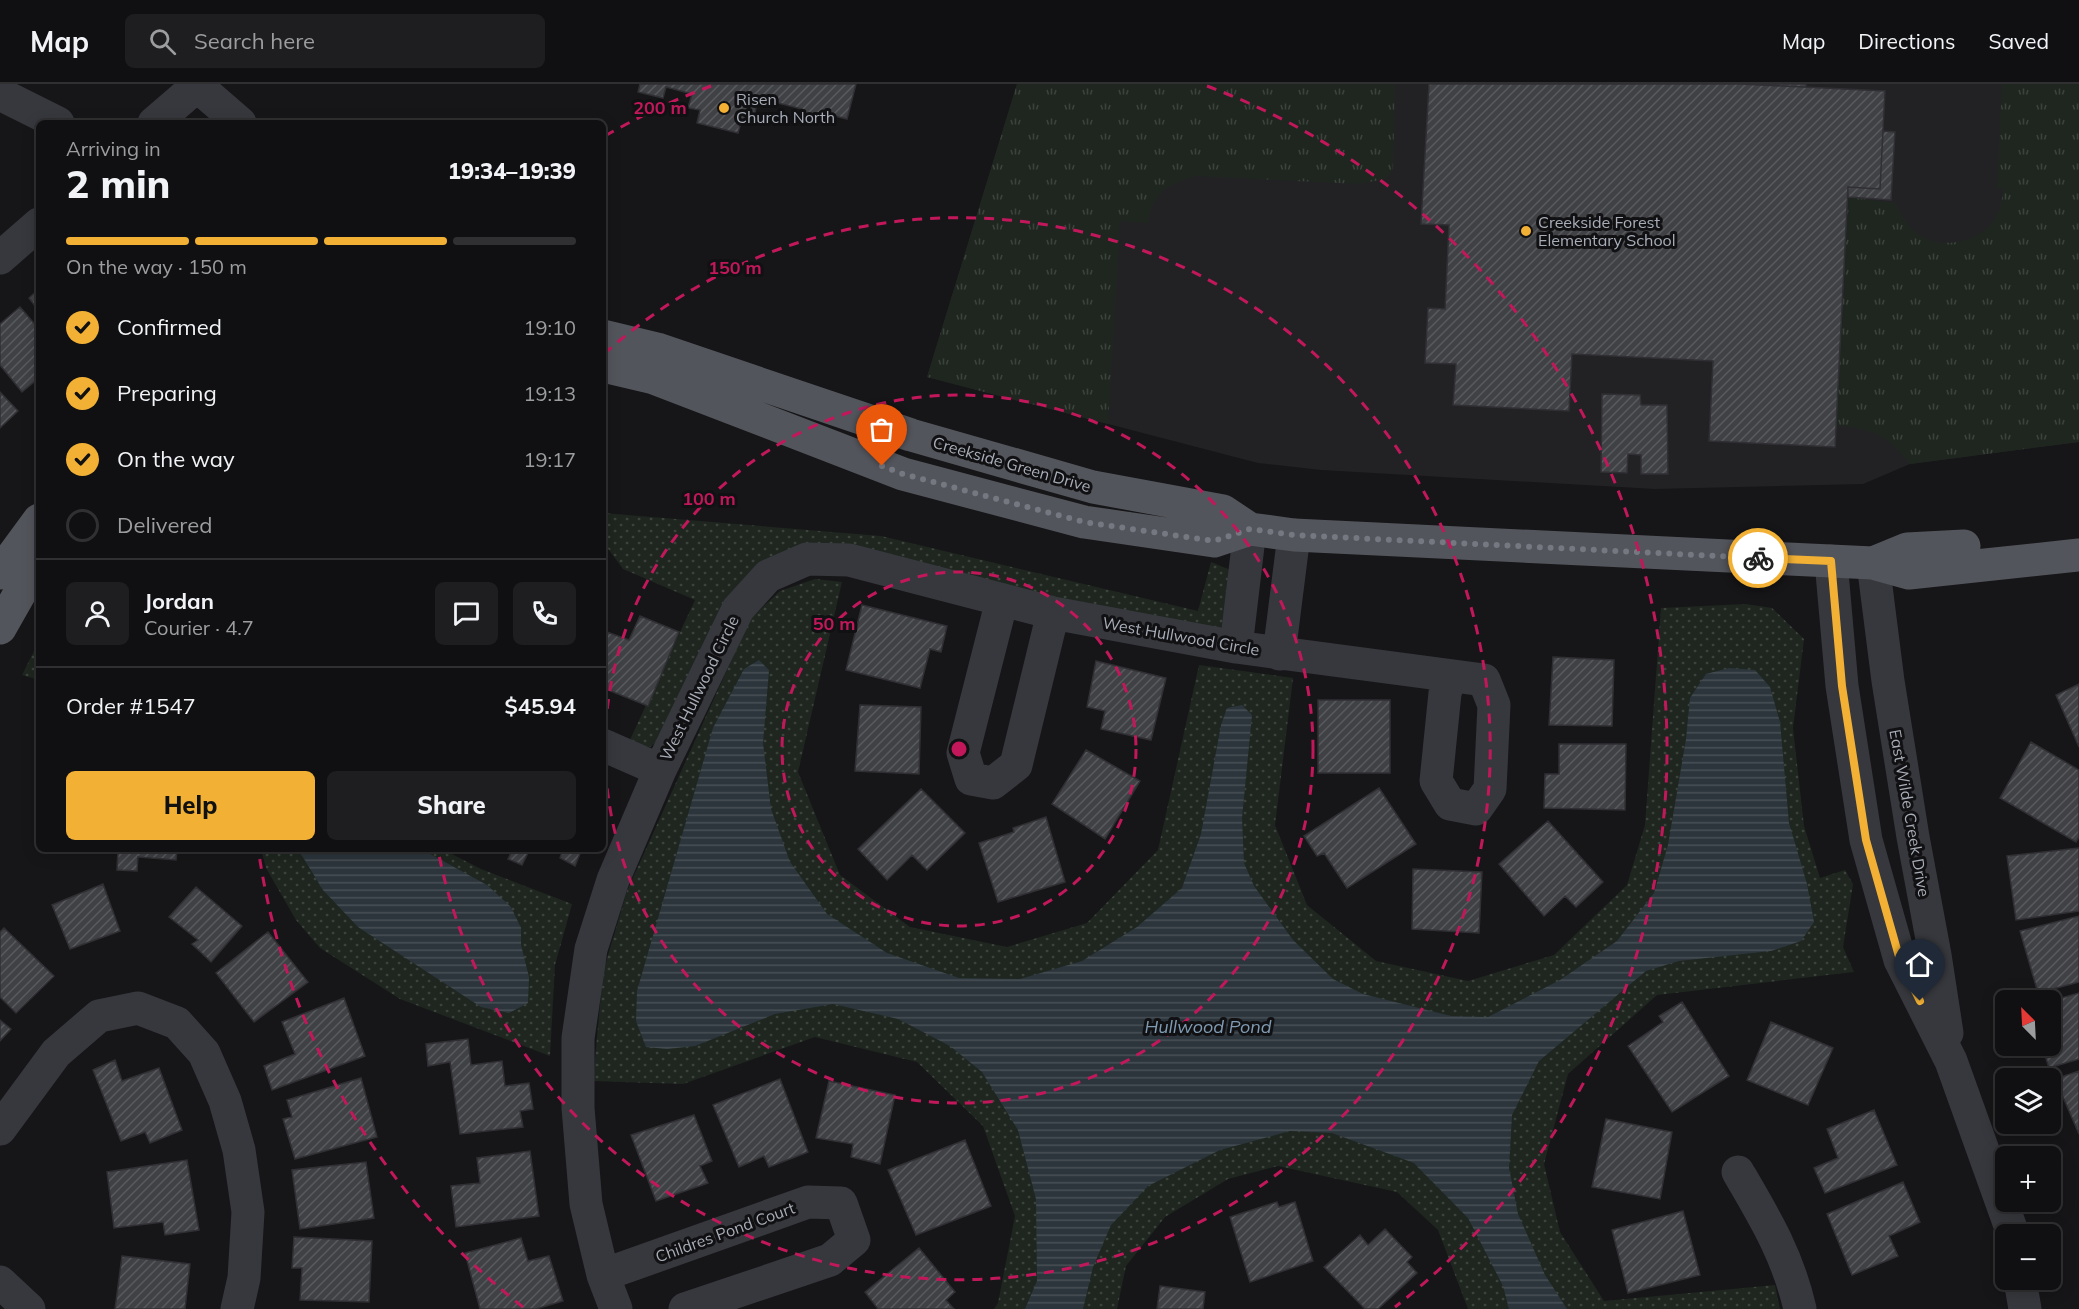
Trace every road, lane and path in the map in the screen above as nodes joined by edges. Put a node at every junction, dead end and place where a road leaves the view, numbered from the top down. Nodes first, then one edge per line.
1 (196, 85) edge
2 (0, 94) edge
3 (52, 120) edge
4 (157, 120) edge
5 (237, 120) edge
6 (36, 227) edge
7 (0, 258) edge
8 (606, 337) edge
9 (606, 367) edge
10 (36, 524) edge
11 (1250, 529) junction
12 (2079, 534) edge
13 (1294, 535) junction
14 (2079, 555) edge
15 (1831, 561) junction
16 (1873, 563) junction
17 (36, 571) edge
18 (0, 573) edge
19 (1002, 600) junction
20 (1053, 613) junction
21 (0, 628) edge
22 (1236, 647) junction
23 (1279, 654) junction
24 (1450, 677) junction
25 (606, 746) edge
26 (660, 770) junction
27 (1951, 1061) junction
28 (0, 1130) edge
29 (1738, 1172) dead end
30 (2009, 1224) edge
31 (603, 1275) junction
32 (0, 1282) edge
33 (2022, 1290) edge
34 (29, 1309) edge
35 (237, 1309) edge
36 (616, 1309) edge
37 (685, 1309) edge
38 (1800, 1309) edge
39 (2025, 1309) edge

1 - 4 street
1 - 5 street
2 - 3 street
6 - 7 street
8 - 11 main road, Creekside Green Drive
9 - 11 main road, Creekside Green Drive
10 - 18 main road
11 - 13 main road, Creekside Green Drive
11 - 22 street
12 - 16 main road, Creekside Green Drive
13 - 15 main road, Creekside Green Drive
13 - 23 street
14 - 16 main road, Creekside Green Drive
15 - 16 main road, Creekside Green Drive
15 - 27 street, East Wilde Creek Drive
16 - 27 street, East Wilde Creek Drive
17 - 21 main road
19 - 20 street, West Hullwood Circle
19 - 20 street
19 - 26 street, West Hullwood Circle
20 - 22 street, West Hullwood Circle
22 - 23 street, West Hullwood Circle
23 - 24 street, West Hullwood Circle
24 - 24 street, West Hullwood Circle
25 - 26 street
26 - 31 street, West Hullwood Circle
27 - 30 street, East Wilde Creek Drive
28 - 35 street
29 - 38 street
31 - 36 street, West Hullwood Circle
31 - 37 street, Childres Pond Court
32 - 34 street
33 - 39 street

